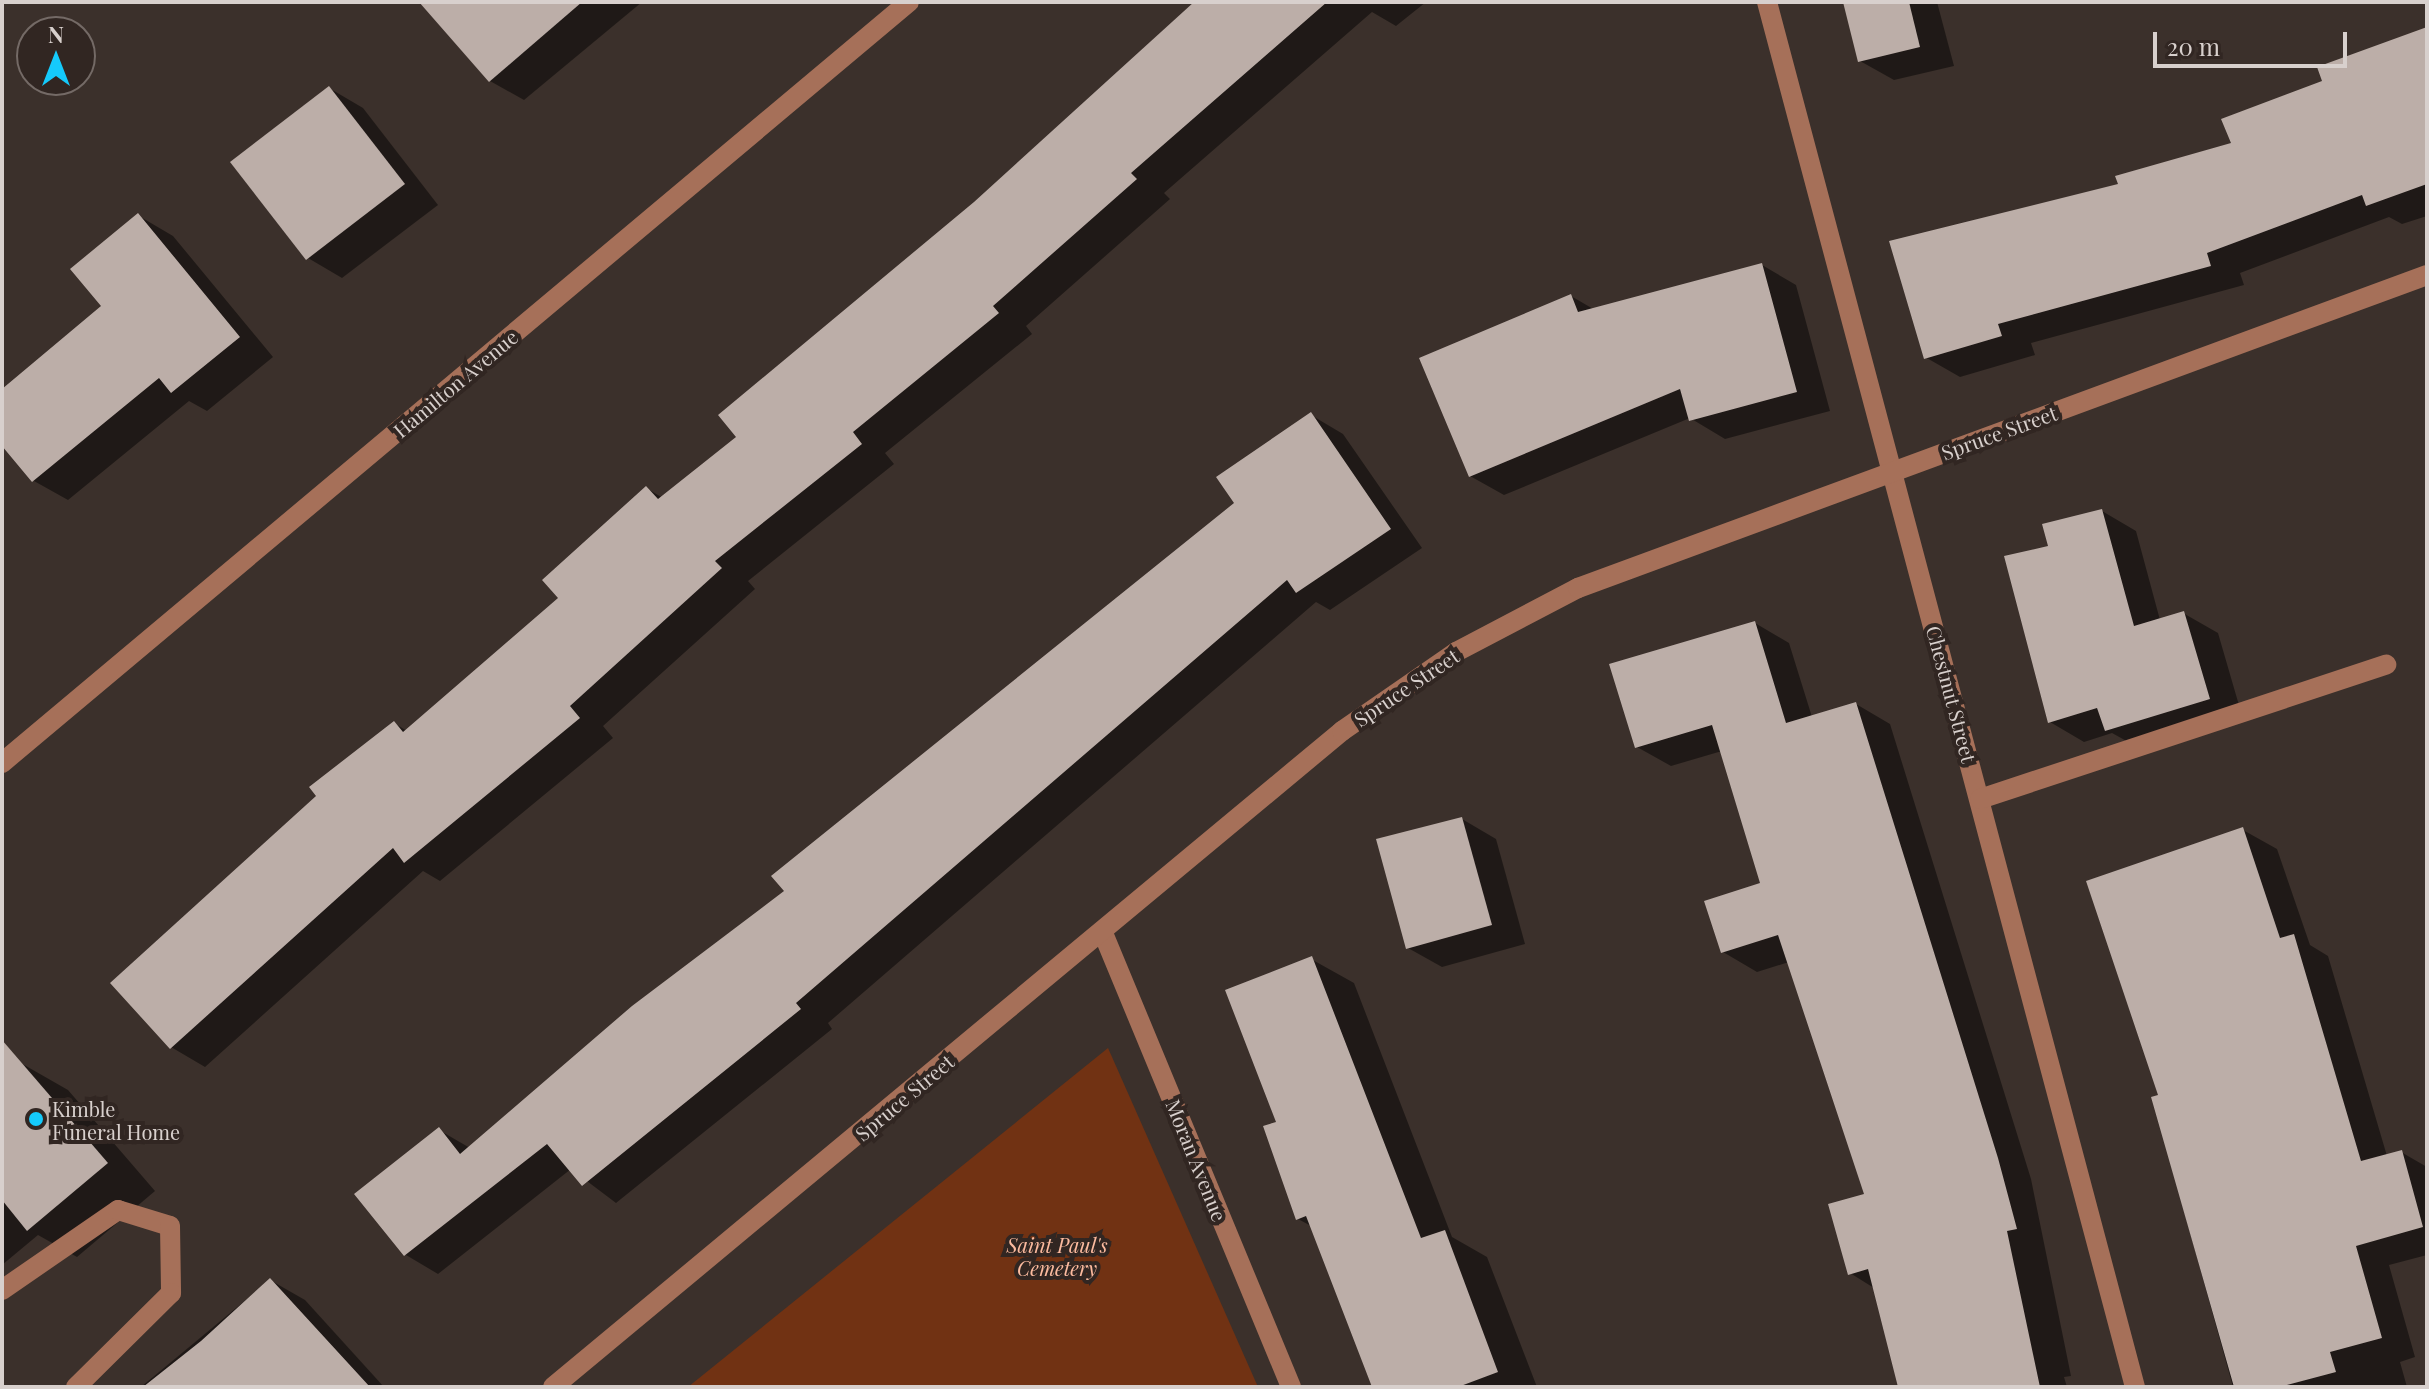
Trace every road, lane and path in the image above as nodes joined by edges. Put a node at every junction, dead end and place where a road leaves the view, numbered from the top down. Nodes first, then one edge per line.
1 (909, 2) edge
2 (1767, 2) edge
3 (2427, 275) edge
4 (1892, 470) junction
5 (2386, 665) dead end
6 (2, 763) edge
7 (1980, 799) junction
8 (1103, 933) junction
9 (2, 1290) edge
10 (563, 1383) edge
11 (76, 1387) edge
12 (1291, 1387) edge
13 (2135, 1387) edge

1 - 6 street, Hamilton Avenue
2 - 4 street, Chestnut Street
3 - 4 street, Spruce Street
4 - 7 street, Chestnut Street
4 - 8 street, Spruce Street
5 - 7 street
7 - 13 street, Chestnut Street
8 - 10 street, Spruce Street
8 - 12 street, Moran Avenue
9 - 11 street

